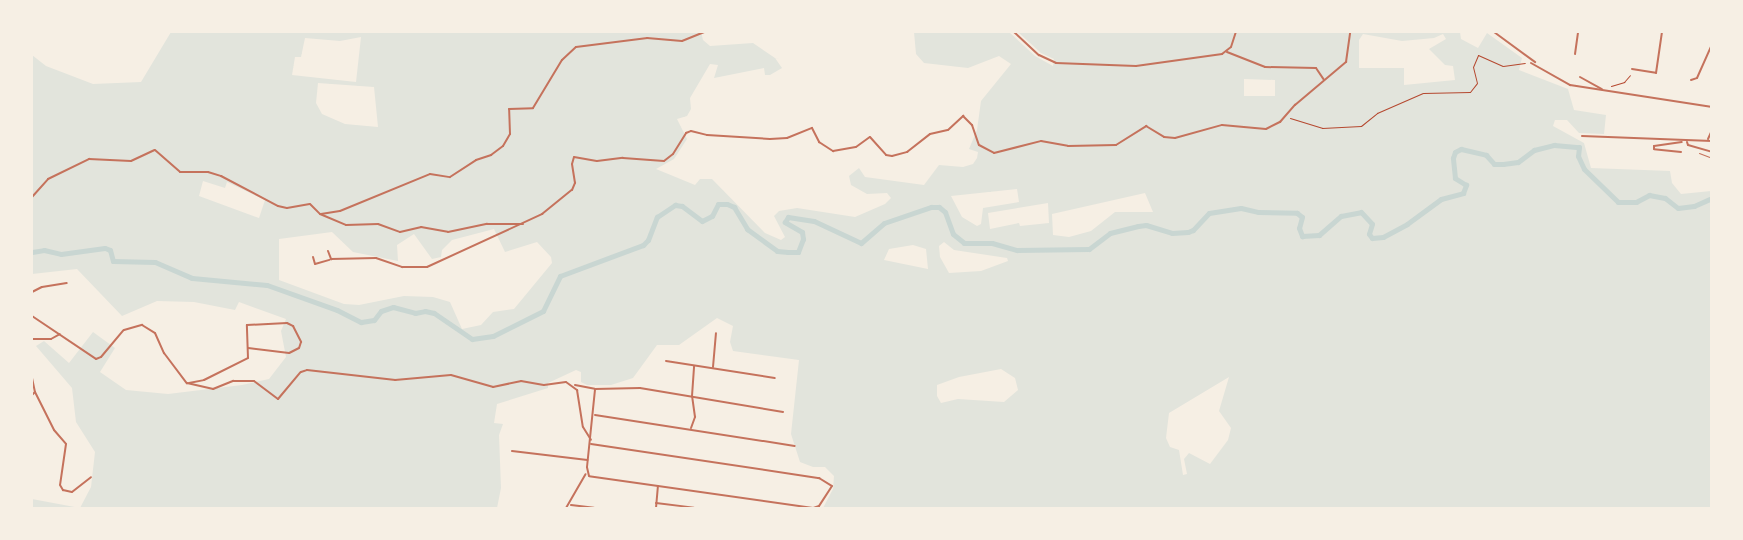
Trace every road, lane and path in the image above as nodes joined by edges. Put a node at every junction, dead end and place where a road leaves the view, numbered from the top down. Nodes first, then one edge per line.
1 (704, 32) edge
2 (1014, 32) edge
3 (1236, 32) edge
4 (1350, 32) edge
5 (1494, 32) edge
6 (1578, 32) edge
7 (1662, 32) edge
8 (1712, 45) edge
9 (1227, 52) junction
10 (1575, 54) dead end
11 (1531, 63) joint
12 (1545, 69) junction
13 (1632, 69) joint
14 (1580, 77) dead end
15 (1691, 80) dead end
16 (1324, 81) junction
17 (1602, 89) junction
18 (1712, 107) edge
19 (1287, 117) junction
20 (1712, 130) edge
21 (1582, 136) dead end
22 (1685, 141) junction
23 (1710, 141) edge
24 (1681, 152) dead end
25 (1712, 152) edge
26 (1699, 153) dead end
27 (1712, 158) edge
28 (32, 197) edge
29 (320, 214) junction
30 (524, 224) junction
31 (328, 251) dead end
32 (313, 257) dead end
33 (331, 259) junction
34 (67, 283) dead end
35 (32, 292) edge
36 (32, 316) edge
37 (61, 333) junction
38 (716, 333) dead end
39 (32, 340) edge
40 (248, 348) junction
41 (666, 361) dead end
42 (694, 365) junction
43 (713, 369) junction
44 (32, 378) edge
45 (775, 378) dead end
46 (187, 383) junction
47 (574, 385) junction
48 (594, 389) junction
49 (35, 392) junction
50 (32, 395) edge
51 (692, 396) junction
52 (783, 412) dead end
53 (594, 415) junction
54 (691, 428) junction
55 (591, 440) junction
56 (591, 444) junction
57 (794, 446) dead end
58 (512, 451) dead end
59 (589, 460) junction
60 (586, 474) junction
61 (91, 477) dead end
62 (658, 485) junction
63 (656, 503) junction
64 (568, 505) junction
65 (566, 509) edge
66 (594, 509) edge
67 (656, 509) edge
68 (694, 509) edge

1 - 29 street
2 - 9 street
3 - 9 street
4 - 16 street
5 - 12 street
6 - 10 street
7 - 13 street
8 - 15 street
9 - 16 street
11 - 12 street
11 - 19 path
12 - 17 street
13 - 17 path
14 - 17 street
16 - 19 street
17 - 18 street
19 - 30 street
20 - 23 street
21 - 22 street
22 - 23 street
22 - 24 street
22 - 25 street
26 - 27 lane
28 - 29 street
29 - 30 street
30 - 33 street
31 - 33 street
32 - 33 street
34 - 35 street
36 - 37 street
37 - 39 street
37 - 46 street
38 - 43 street
40 - 40 street
40 - 46 street
41 - 42 street
42 - 43 street
42 - 51 street
43 - 45 street
44 - 49 street
46 - 47 street
47 - 48 street
47 - 55 street
48 - 51 street
48 - 53 street
49 - 50 street
49 - 61 street
51 - 52 street
51 - 54 street
53 - 54 street
53 - 55 street
54 - 57 street
55 - 56 street
56 - 59 street
56 - 62 street
58 - 59 street
59 - 60 street
60 - 62 street
60 - 64 street
62 - 63 street
63 - 67 street
63 - 68 street
64 - 65 street
64 - 66 street

